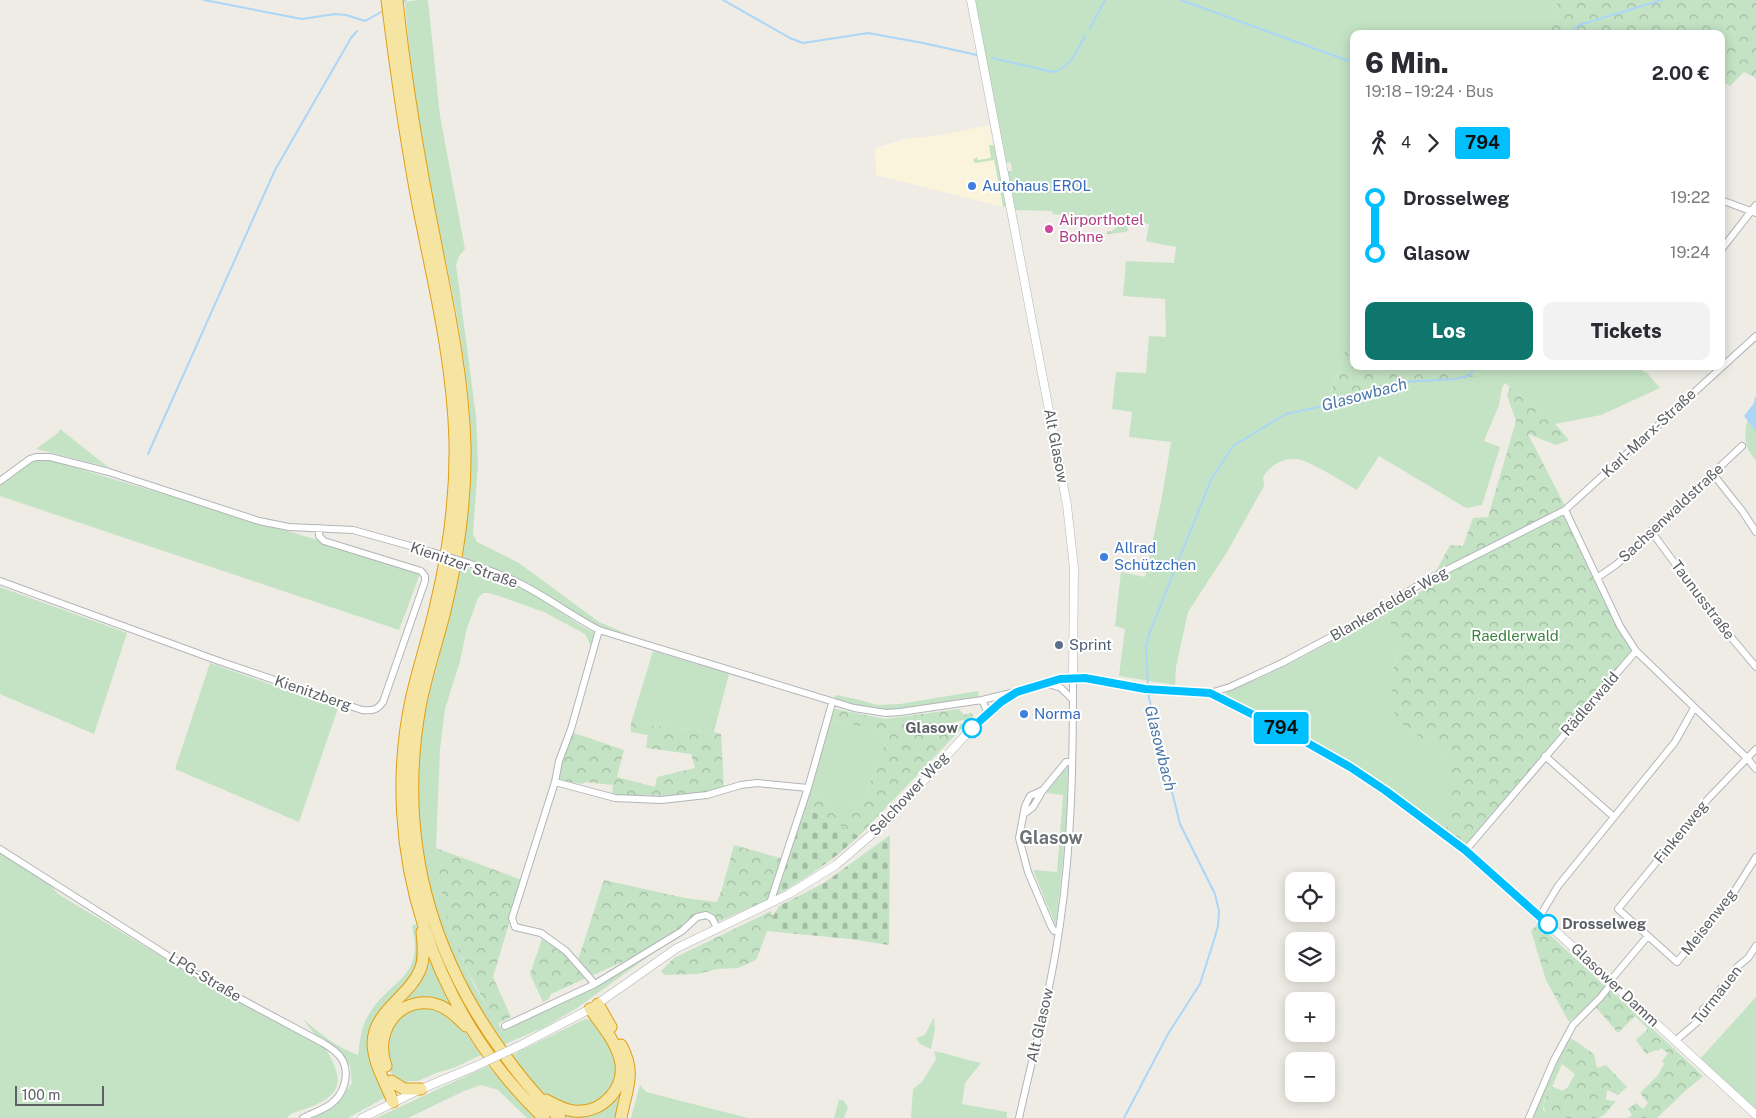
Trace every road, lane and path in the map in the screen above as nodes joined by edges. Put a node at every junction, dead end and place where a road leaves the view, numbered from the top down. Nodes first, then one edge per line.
1 (387, 0) edge
2 (397, 0) edge
3 (971, 0) edge
4 (394, 14) junction
5 (1725, 201) edge
6 (1756, 205) edge
7 (1754, 212) edge
8 (1725, 245) edge
9 (1756, 336) edge
10 (1725, 364) edge
11 (1719, 370) edge
12 (1742, 446) dead end
13 (1713, 474) junction
14 (0, 481) edge
15 (1565, 510) junction
16 (319, 528) junction
17 (1652, 531) junction
18 (1756, 532) edge
19 (1597, 578) junction
20 (0, 581) edge
21 (599, 630) junction
22 (1636, 651) junction
23 (1756, 667) edge
24 (1073, 677) junction
25 (1044, 683) junction
26 (1017, 692) junction
27 (1210, 693) junction
28 (982, 700) junction
29 (1072, 700) junction
30 (832, 703) junction
31 (1694, 708) junction
32 (988, 713) junction
33 (1756, 749) edge
34 (1545, 756) junction
35 (1746, 758) junction
36 (1072, 762) junction
37 (1756, 769) edge
38 (555, 782) junction
39 (808, 788) junction
40 (1614, 817) junction
41 (0, 849) edge
42 (1465, 850) junction
43 (1756, 857) edge
44 (770, 903) junction
45 (420, 915) junction
46 (1540, 916) junction
47 (717, 928) junction
48 (1059, 931) junction
49 (1648, 937) junction
50 (1756, 946) edge
51 (1611, 982) junction
52 (595, 984) junction
53 (594, 1007) junction
54 (506, 1026) dead end
55 (473, 1032) junction
56 (1675, 1041) junction
57 (392, 1081) junction
58 (421, 1089) junction
59 (535, 1094) junction
60 (397, 1101) junction
61 (1534, 1106) junction
62 (1756, 1115) edge
63 (303, 1118) edge
64 (362, 1118) edge
65 (544, 1118) edge
66 (560, 1118) edge
67 (621, 1118) edge
68 (1019, 1118) edge
69 (1529, 1118) edge
70 (1533, 1118) edge

1 - 4 highway
2 - 4 highway
3 - 24 street, Alt Glasow
4 - 45 highway
4 - 59 highway
5 - 7 street
6 - 7 street
7 - 8 street
9 - 10 street, Karl-Marx-Straße
11 - 15 street, Karl-Marx-Straße
12 - 13 street, Sachsenwaldstraße
13 - 17 street, Sachsenwaldstraße
13 - 18 street
14 - 16 street, Kienitzer Straße
15 - 19 street
15 - 27 street, Blankenfelder Weg
16 - 20 street, Kienitzberg
16 - 21 street, Kienitzer Straße, bridge
17 - 19 street, Sachsenwaldstraße
17 - 23 street, Taunusstraße
19 - 22 street
21 - 30 street, Kienitzer Straße
21 - 38 street
22 - 31 street
22 - 34 street, Rädlerwald
24 - 25 street, Selchower Weg
24 - 27 street, Glasower Damm
24 - 29 street, Alt Glasow
25 - 26 street, Selchower Weg
25 - 29 street
26 - 28 street, Kienitzer Straße
26 - 32 street, Selchower Weg
27 - 42 street, Glasower Damm
28 - 30 street, Kienitzer Straße
28 - 32 street
29 - 36 street, Alt Glasow
30 - 39 street
31 - 35 street
31 - 40 street
32 - 44 street, Selchower Weg
33 - 35 street, Finkenweg
34 - 40 street
34 - 42 street, Rädlerwald
35 - 37 street
35 - 49 street, Finkenweg
36 - 48 street, Alt Glasow
36 - 48 street
38 - 39 street
38 - 52 street
39 - 44 street
40 - 46 street
41 - 63 street, LPG-Straße
42 - 46 street, Glasower Damm
43 - 49 street, Meisenweg
44 - 47 street, Selchower Weg
45 - 55 highway
45 - 60 highway
46 - 51 street, Glasower Damm
47 - 52 street
47 - 53 street, Selchower Weg
48 - 68 street, Alt Glasow
49 - 51 street
50 - 56 street, Turmauen
51 - 56 street, Glasower Damm
51 - 61 street
52 - 54 street
53 - 58 street, Selchower Weg, bridge
53 - 59 highway
53 - 67 highway
55 - 57 highway
55 - 65 highway
56 - 62 street, Glasower Damm
57 - 58 highway
57 - 60 highway
58 - 60 street, Selchower Weg
59 - 66 highway
60 - 64 street, Selchower Weg
61 - 69 street
61 - 70 street

